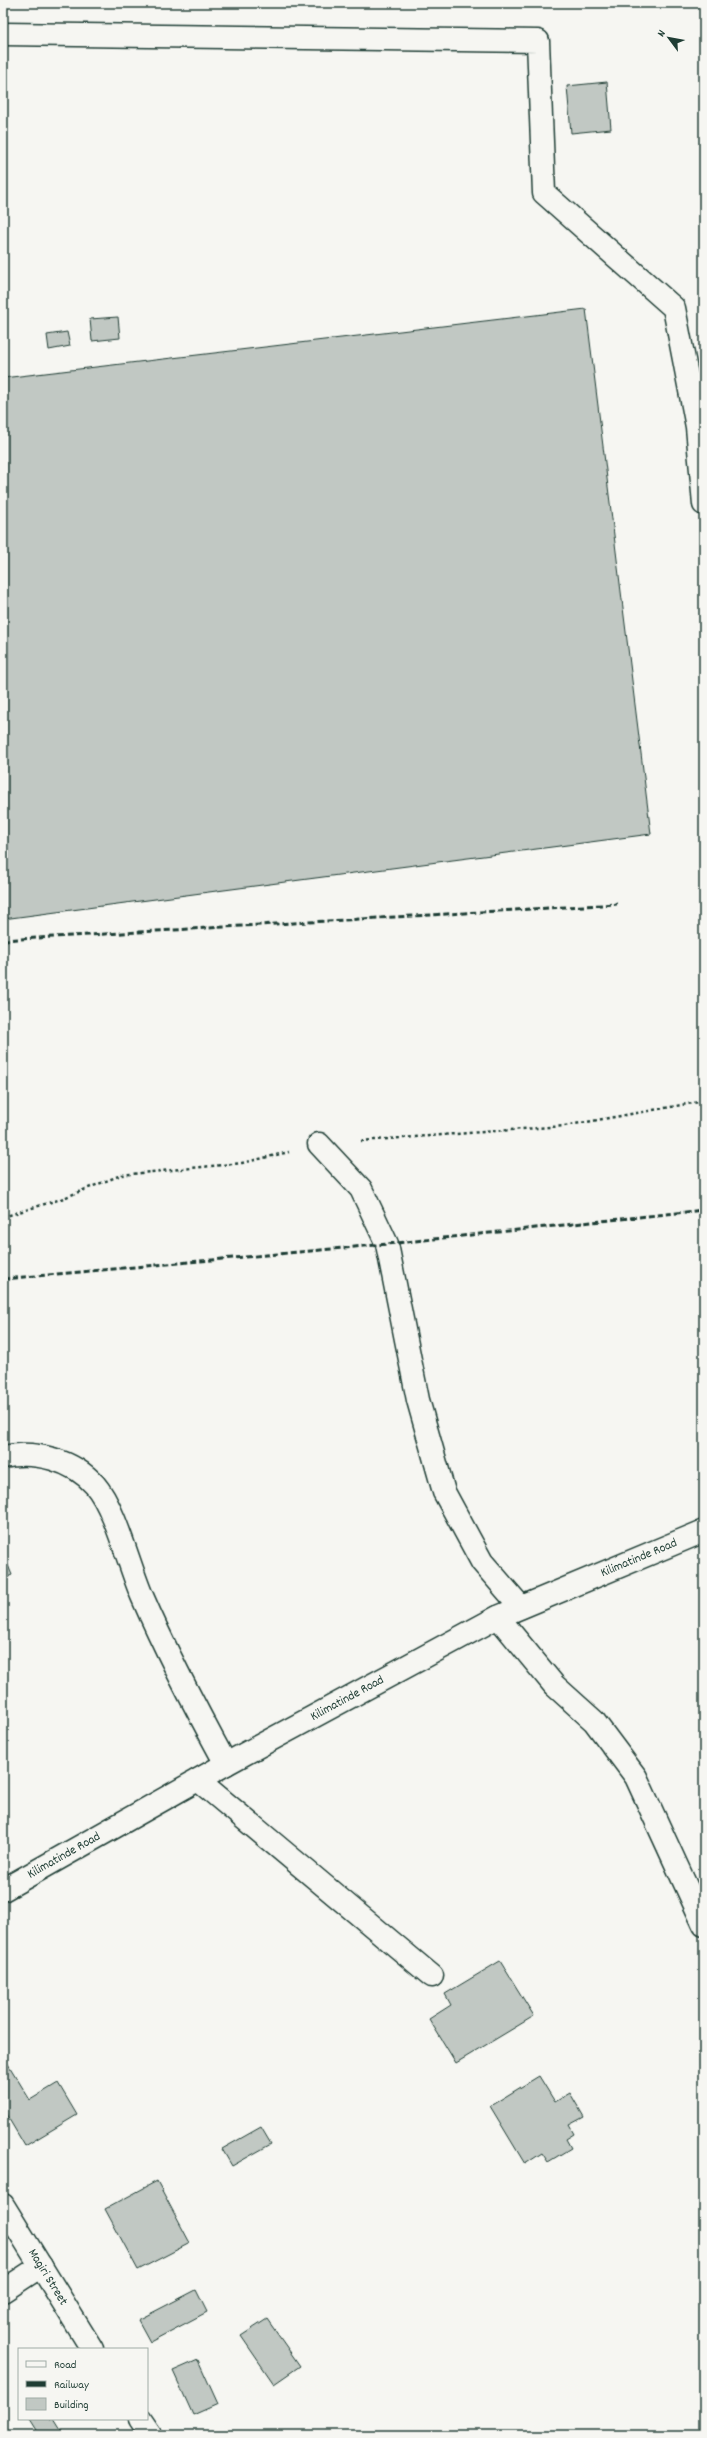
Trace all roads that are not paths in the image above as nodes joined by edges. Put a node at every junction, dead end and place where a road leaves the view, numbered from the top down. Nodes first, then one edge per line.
1 (3, 34) edge
2 (700, 426) edge
3 (704, 504) edge
4 (319, 1144) dead end
5 (3, 1457) edge
6 (704, 1531) edge
7 (522, 1607) junction
8 (498, 1617) junction
9 (226, 1764) junction
10 (198, 1780) junction
11 (3, 1890) edge
12 (704, 1925) edge
13 (432, 1976) dead end
14 (3, 2205) edge
15 (41, 2266) junction
16 (3, 2291) edge
17 (91, 2348) edge
18 (141, 2420) edge
19 (151, 2435) edge

1 - 2 street
2 - 3 street
4 - 7 street
5 - 9 street
6 - 7 street, Kilimatinde Road
7 - 8 street, Kilimatinde Road
8 - 9 street, Kilimatinde Road
8 - 12 street
9 - 10 street, Kilimatinde Road
10 - 11 street, Kilimatinde Road
10 - 13 street
14 - 15 street, Magiri Street
15 - 16 street
15 - 17 street, Magiri Street
18 - 19 street

